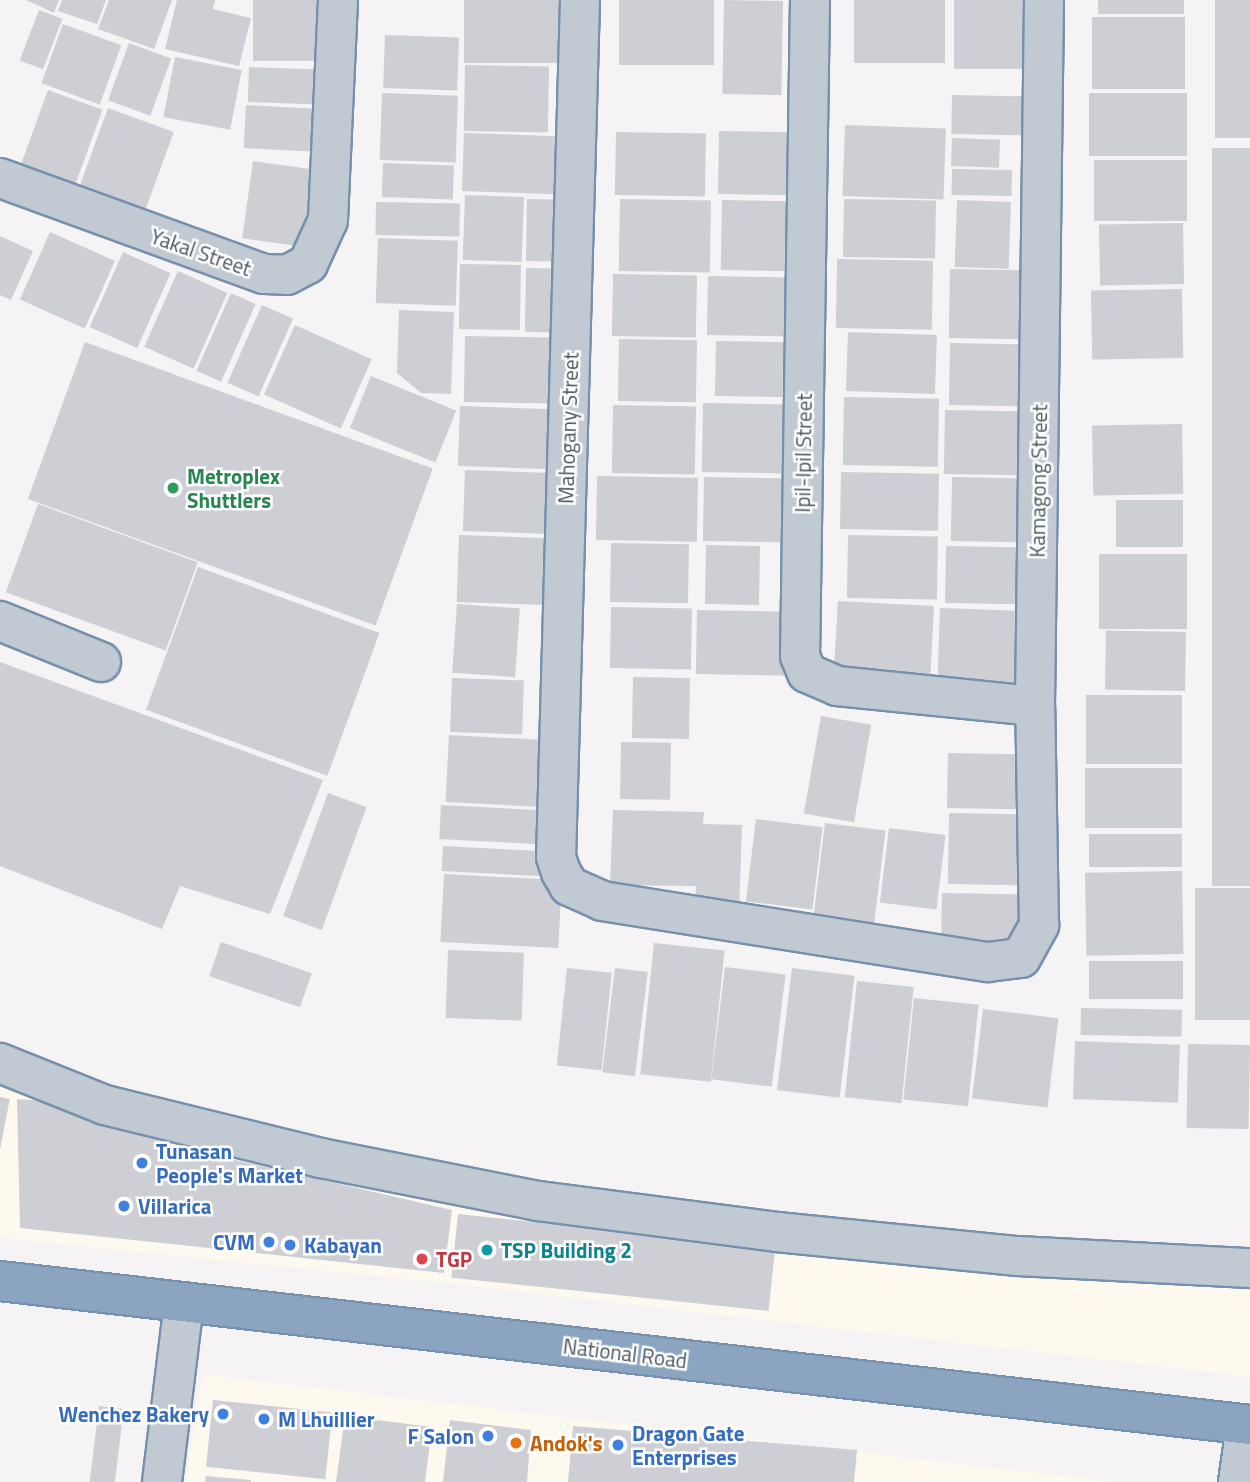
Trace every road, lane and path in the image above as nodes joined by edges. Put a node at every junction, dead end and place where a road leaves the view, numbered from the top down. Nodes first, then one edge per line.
1 (338, 0) edge
2 (580, 0) edge
3 (810, 0) edge
4 (1044, 0) edge
5 (0, 178) edge
6 (0, 621) edge
7 (101, 662) dead end
8 (1035, 706) junction
9 (1021, 958) joint
10 (0, 1063) edge
11 (1250, 1268) edge
12 (0, 1281) edge
13 (184, 1302) junction
14 (1248, 1425) edge
15 (162, 1482) edge
16 (1238, 1482) edge

1 - 5 street, Yakal Street
2 - 9 street, Mahogany Street
3 - 8 street, Ipil-Ipil Street
4 - 8 street, Kamagong Street
6 - 7 street
8 - 9 street, Kamagong Street
10 - 11 street
12 - 13 highway, National Road
13 - 14 highway, National Road
13 - 15 street
14 - 16 street

